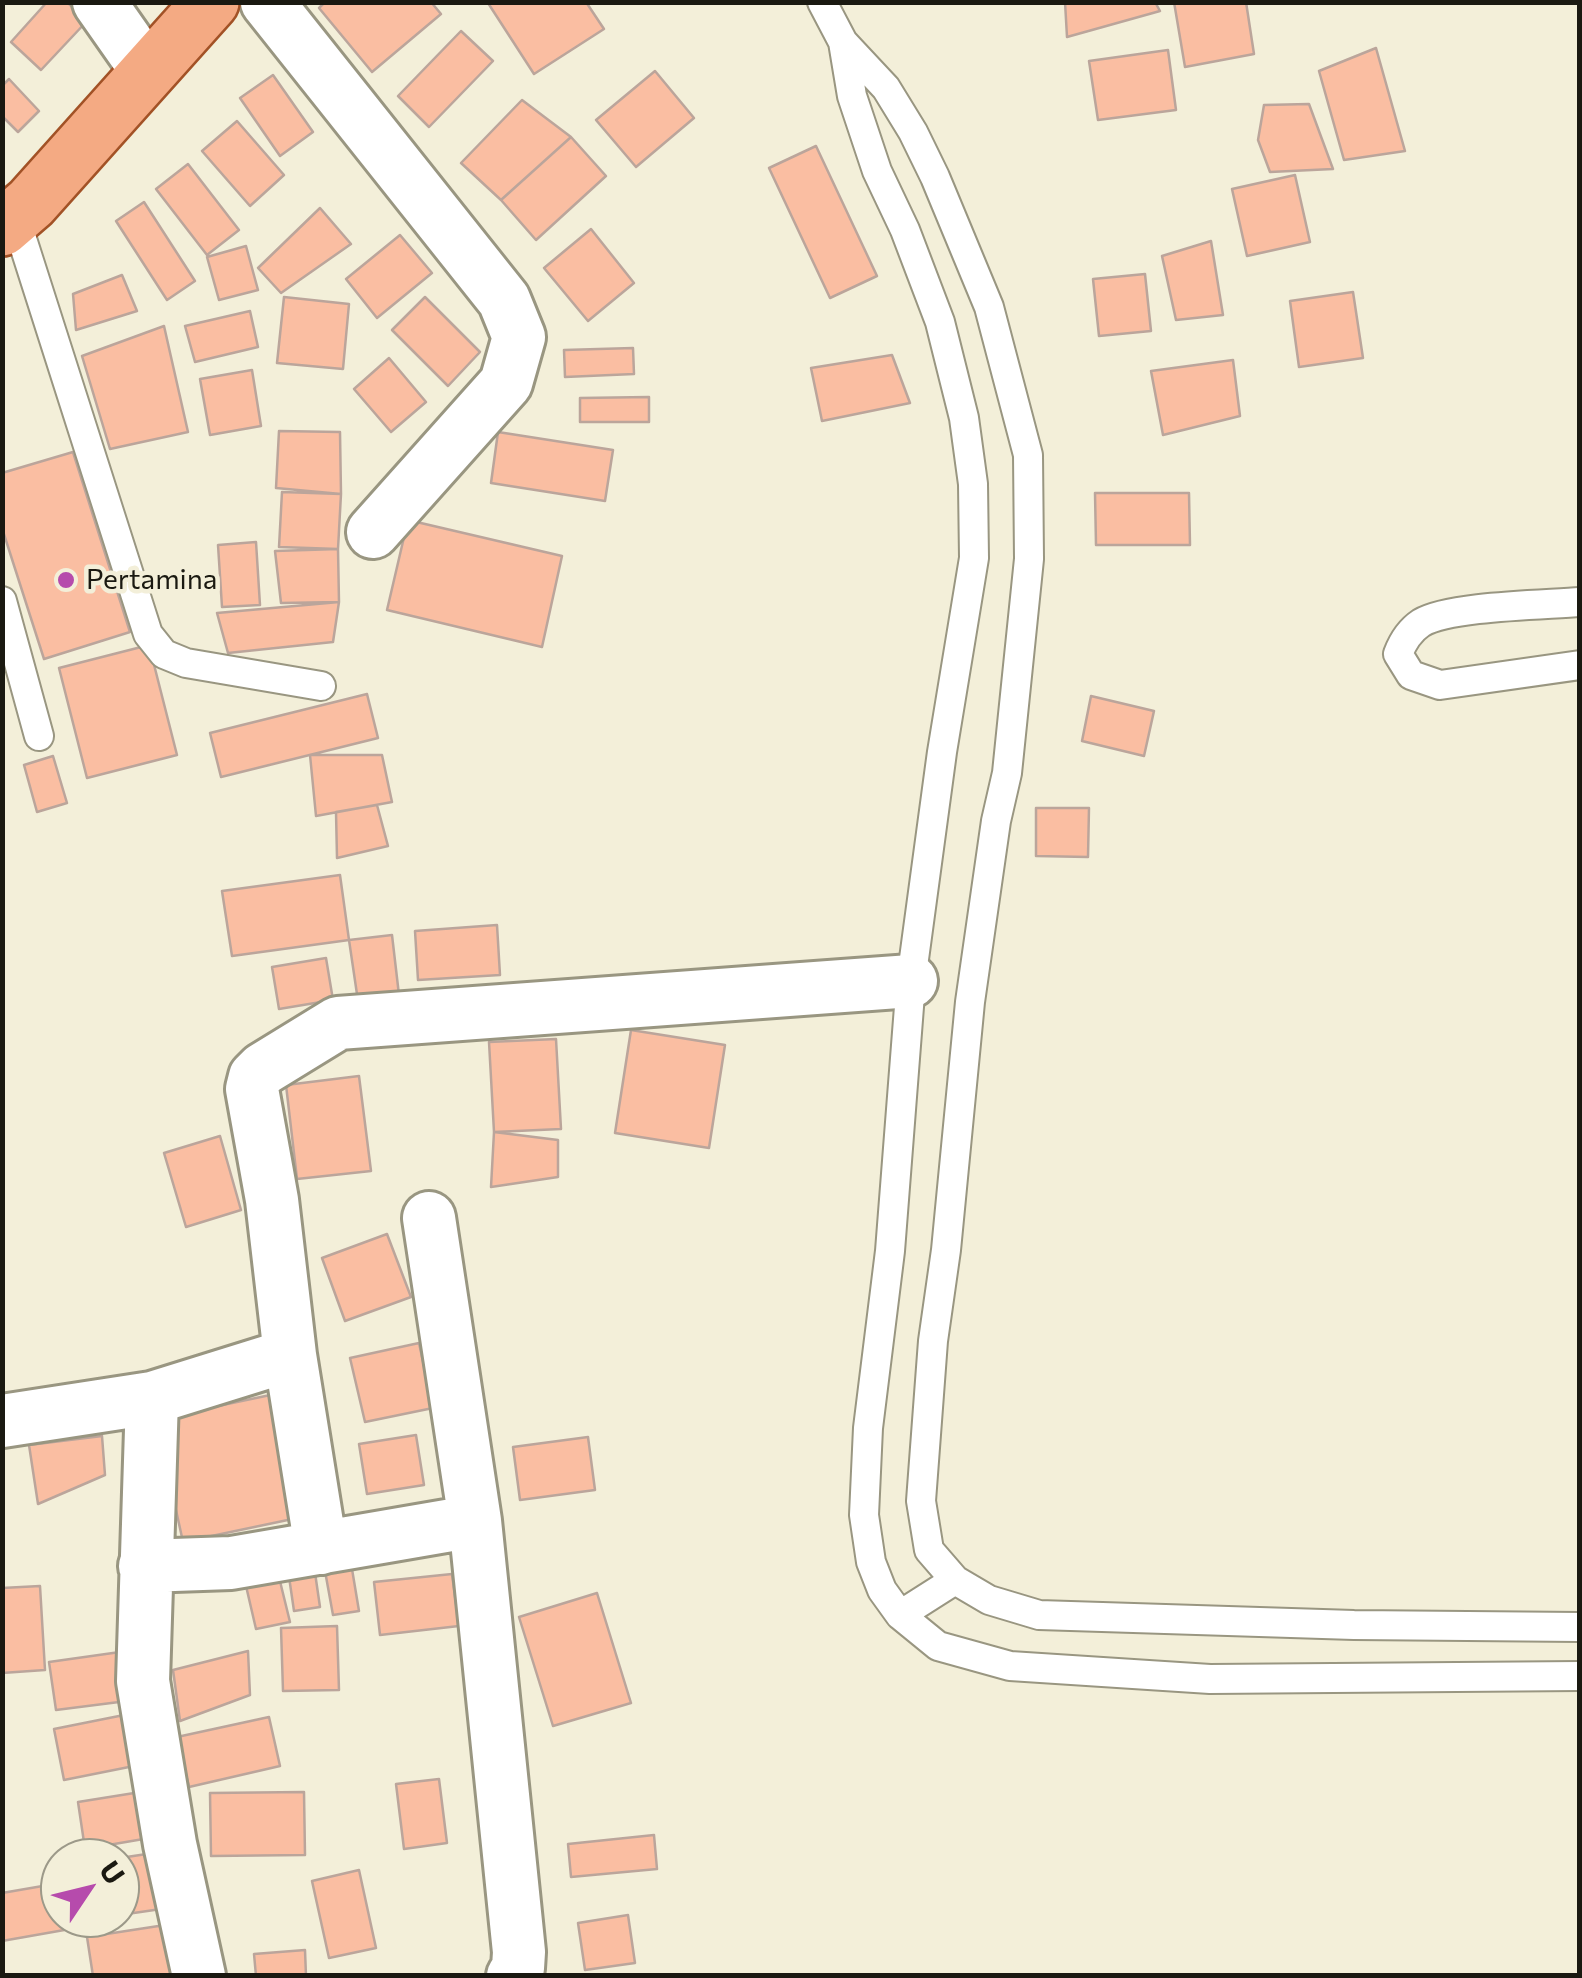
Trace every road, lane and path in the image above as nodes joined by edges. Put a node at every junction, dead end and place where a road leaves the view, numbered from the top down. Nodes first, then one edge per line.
1 (100, 2) edge
2 (211, 2) edge
3 (267, 2) edge
4 (822, 2) edge
5 (843, 42) junction
6 (148, 72) junction
7 (9, 222) edge
8 (372, 532) dead end
9 (2, 601) edge
10 (1580, 602) edge
11 (1580, 665) edge
12 (321, 686) dead end
13 (39, 736) dead end
14 (912, 981) junction
15 (429, 1218) dead end
16 (290, 1354) junction
17 (152, 1398) junction
18 (2, 1420) edge
19 (475, 1521) junction
20 (321, 1548) junction
21 (145, 1566) junction
22 (955, 1580) junction
23 (900, 1615) junction
24 (1580, 1627) edge
25 (1580, 1676) edge
26 (199, 1976) edge
27 (512, 1976) edge

1 - 6 street
2 - 6 main road
3 - 8 street
4 - 5 lane
5 - 14 lane
5 - 22 lane
6 - 7 main road
7 - 12 lane
9 - 13 lane
10 - 11 lane
14 - 16 street
14 - 23 lane
15 - 19 street
16 - 17 street
16 - 20 street
17 - 18 street
17 - 21 street
19 - 20 street
19 - 27 street
20 - 21 street
21 - 26 street
22 - 23 lane
22 - 24 lane
23 - 25 lane

